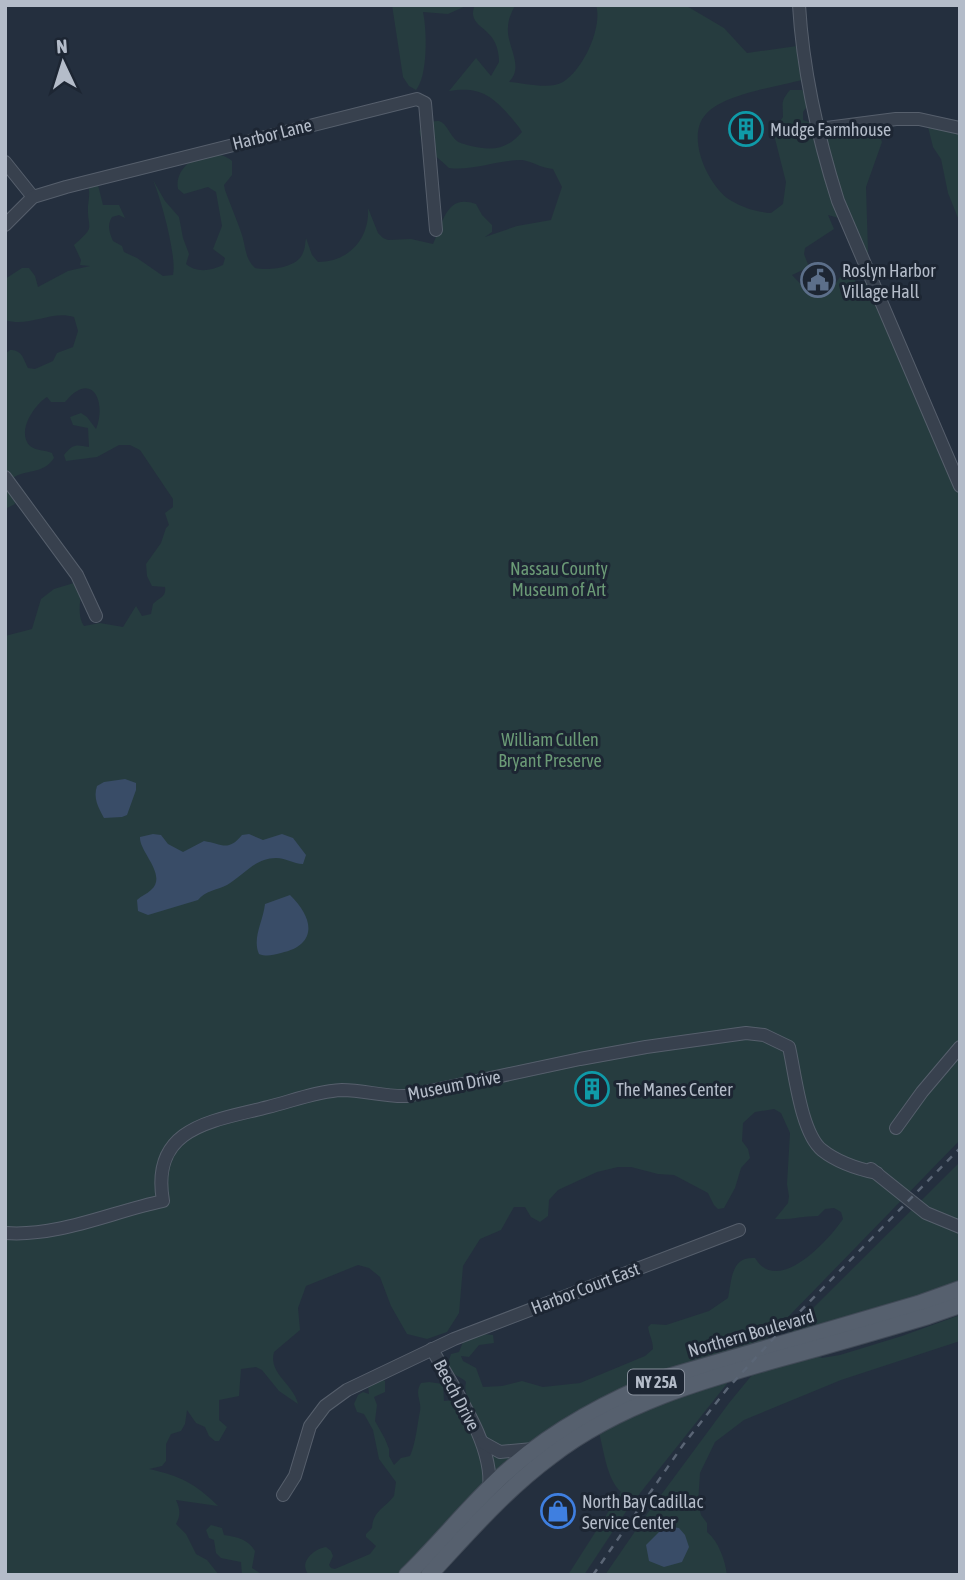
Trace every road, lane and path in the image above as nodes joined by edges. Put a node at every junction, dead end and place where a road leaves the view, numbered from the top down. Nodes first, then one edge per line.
1 (799, 5) edge
2 (960, 128) edge
3 (819, 129) junction
4 (5, 162) edge
5 (33, 197) junction
6 (5, 225) edge
7 (436, 230) dead end
8 (5, 477) edge
9 (960, 486) edge
10 (96, 616) dead end
11 (960, 1047) edge
12 (896, 1128) dead end
13 (960, 1227) edge
14 (739, 1230) dead end
15 (5, 1233) edge
16 (960, 1289) edge
17 (960, 1305) edge
18 (432, 1349) junction
19 (482, 1442) junction
20 (533, 1449) junction
21 (489, 1489) junction
22 (284, 1495) dead end
23 (407, 1575) edge
24 (429, 1575) edge

1 - 3 street
2 - 3 street
3 - 9 street
4 - 5 street
5 - 6 street
5 - 7 street, Harbor Lane
8 - 10 street
11 - 12 street
13 - 15 street, Museum Drive
14 - 18 street, Harbor Court East
16 - 20 main road, Northern Boulevard / NY 25A
17 - 24 main road, Northern Boulevard / NY 25A
18 - 19 street, Beech Drive
18 - 22 street, Harbor Court East
19 - 20 street, Beech Drive
19 - 21 street, Beech Drive
20 - 21 main road, Northern Boulevard / NY 25A
21 - 23 main road, Northern Boulevard / NY 25A

